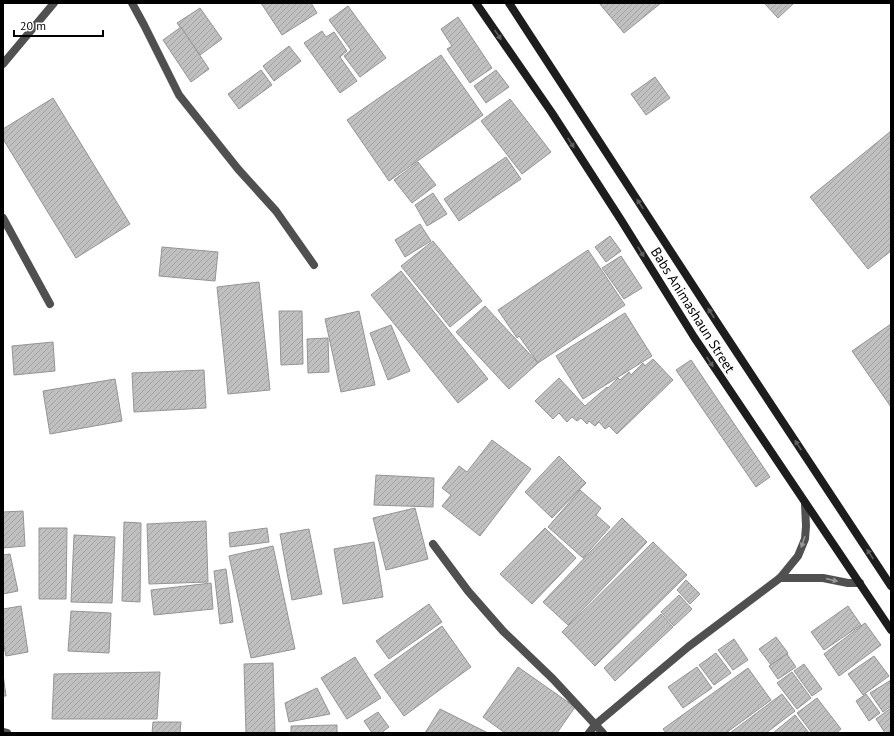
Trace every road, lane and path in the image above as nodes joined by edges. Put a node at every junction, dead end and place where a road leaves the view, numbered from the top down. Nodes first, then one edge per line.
1 (54, 3) edge
2 (132, 3) edge
3 (476, 3) edge
4 (509, 3) edge
5 (3, 64) edge
6 (3, 218) edge
7 (314, 265) dead end
8 (50, 304) dead end
9 (805, 504) junction
10 (432, 544) dead end
11 (780, 578) junction
12 (860, 583) junction
13 (891, 586) edge
14 (891, 630) edge
15 (596, 724) junction
16 (3, 732) edge
17 (7, 733) edge
18 (589, 733) edge
19 (604, 733) edge

1 - 5 street
2 - 7 street
3 -> 9 main road, Babs Animashaun Street
13 -> 4 main road, Babs Animashaun Street
6 - 8 street
9 -> 11 street
9 - 12 main road, Babs Animashaun Street
10 - 15 street
11 -> 12 street
11 - 15 street
12 - 14 main road, Babs Animashaun Street
15 - 18 street
15 - 19 street
16 - 17 street

